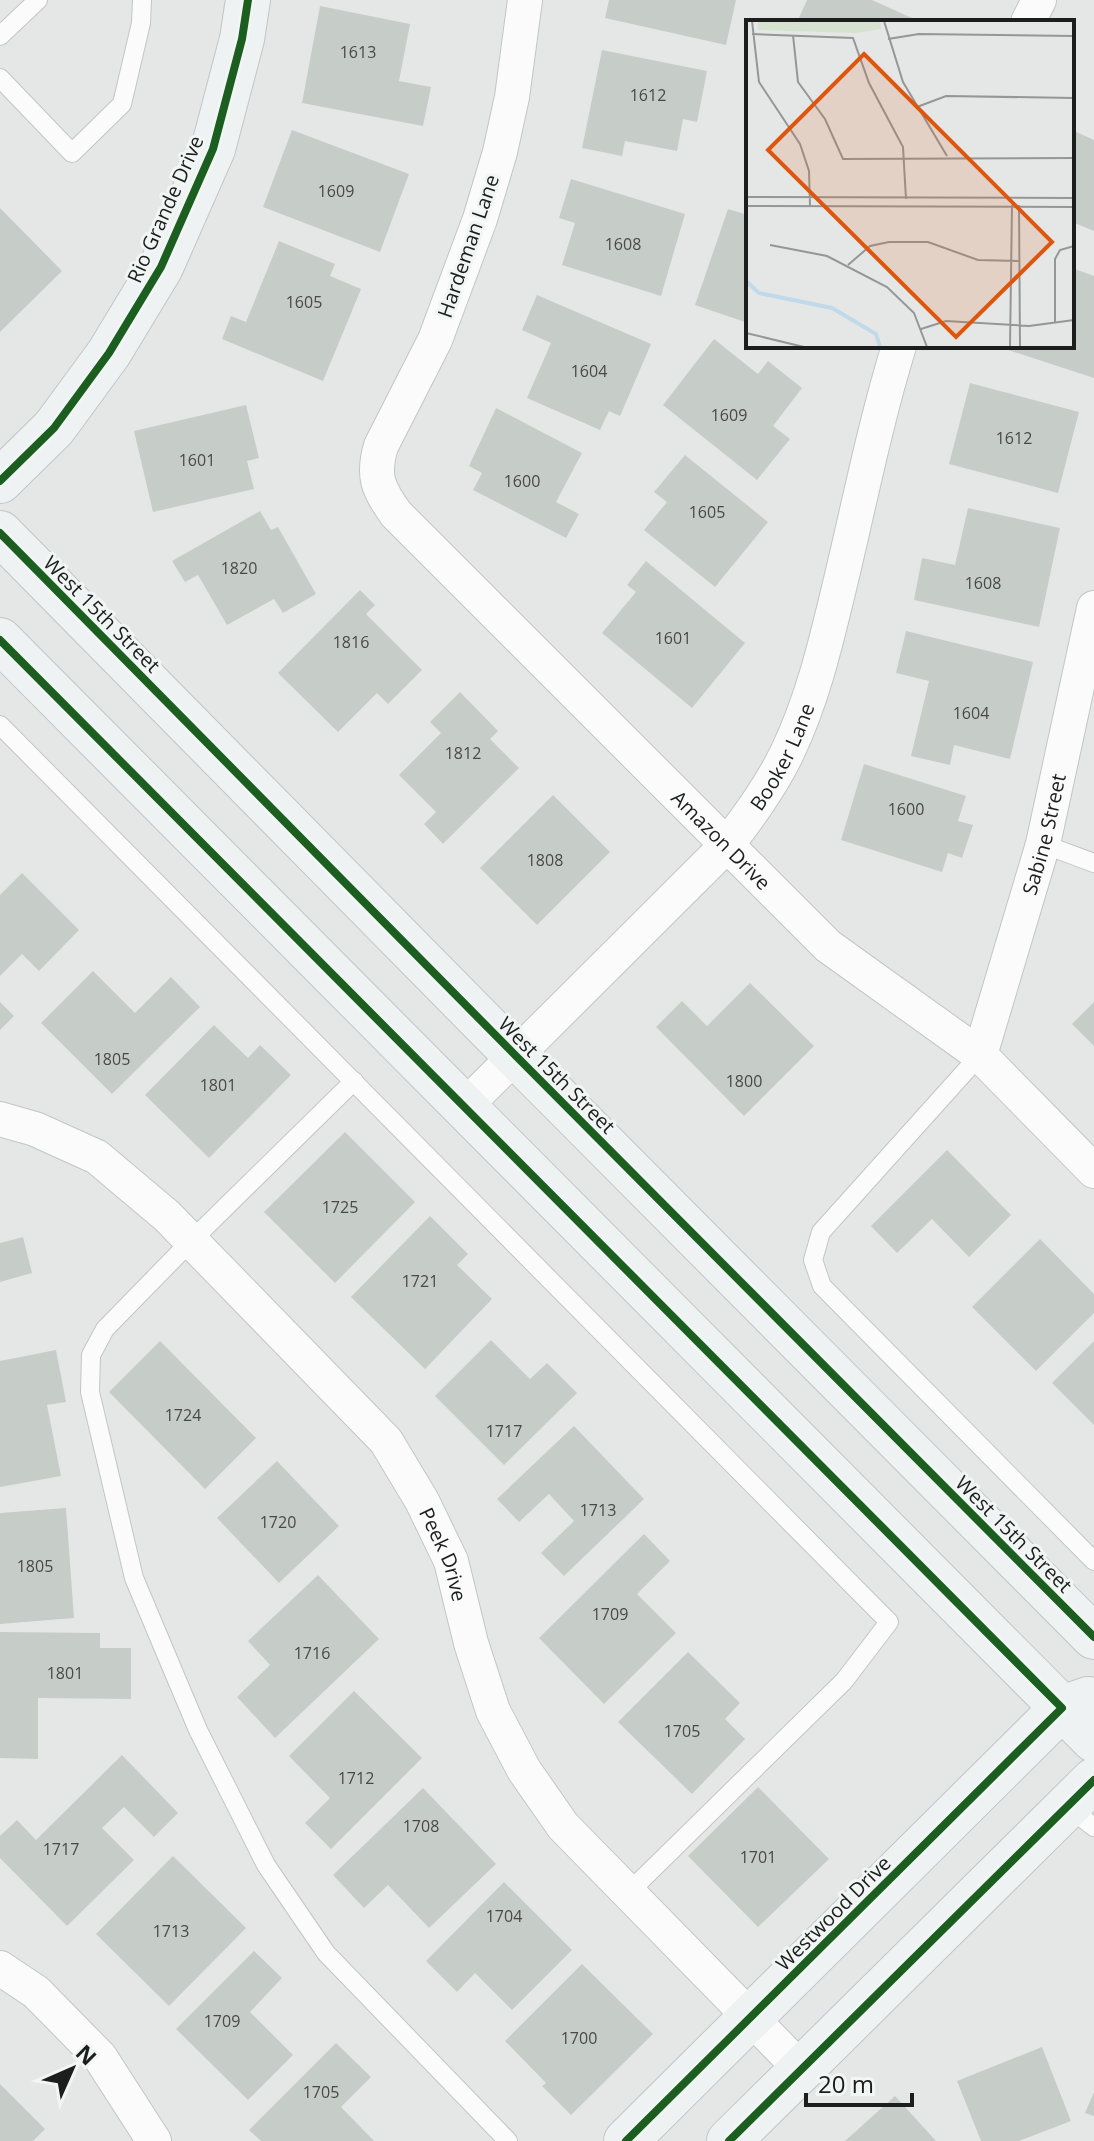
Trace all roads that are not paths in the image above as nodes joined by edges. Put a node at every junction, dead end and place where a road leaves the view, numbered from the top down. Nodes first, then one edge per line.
1 (38, 0) edge
2 (142, 0) edge
3 (248, 0) edge
4 (525, 0) edge
5 (1039, 0) edge
6 (1029, 20) edge
7 (0, 36) edge
8 (0, 78) edge
9 (898, 348) edge
10 (376, 479) joint
11 (0, 481) edge
12 (0, 533) edge
13 (1094, 608) edge
14 (0, 640) edge
15 (0, 725) edge
16 (1043, 844) junction
17 (727, 845) junction
18 (1094, 863) edge
19 (980, 1055) junction
20 (516, 1056) junction
21 (354, 1081) junction
22 (464, 1107) junction
23 (0, 1119) edge
24 (1094, 1171) edge
25 (191, 1241) junction
26 (1094, 1561) edge
27 (1094, 1637) edge
28 (1078, 1702) edge
29 (1094, 1740) edge
30 (1085, 1805) edge
31 (628, 1893) junction
32 (0, 1968) edge
33 (751, 2018) junction
34 (801, 2069) junction
35 (154, 2141) edge
36 (508, 2141) edge
37 (626, 2141) edge
38 (729, 2141) edge

1 - 7 lane
2 - 8 lane
3 - 11 main road, Rio Grande Drive
4 - 10 street, Hardeman Lane
5 - 6 street
9 - 17 street, Booker Lane
10 - 17 street, Amazon Drive
12 - 20 main road, West 15th Street
13 - 16 street, Sabine Street
14 - 22 main road
15 - 21 lane
16 - 18 lane
16 - 19 street, Sabine Street
17 - 19 street, Amazon Drive
17 - 20 street, Booker Lane
19 - 24 street, Amazon Drive
19 - 26 lane
20 - 22 street, Booker Lane
20 - 27 main road, West 15th Street
21 - 25 lane
21 - 31 lane
22 - 28 main road
23 - 25 street, Peek Drive
25 - 31 street, Peek Drive
25 - 36 lane
28 - 29 main road
28 - 33 main road, Westwood Drive
30 - 34 main road
31 - 33 street, Peek Drive
32 - 35 street
33 - 34 street, Peek Drive
33 - 37 main road, Westwood Drive
34 - 38 main road

